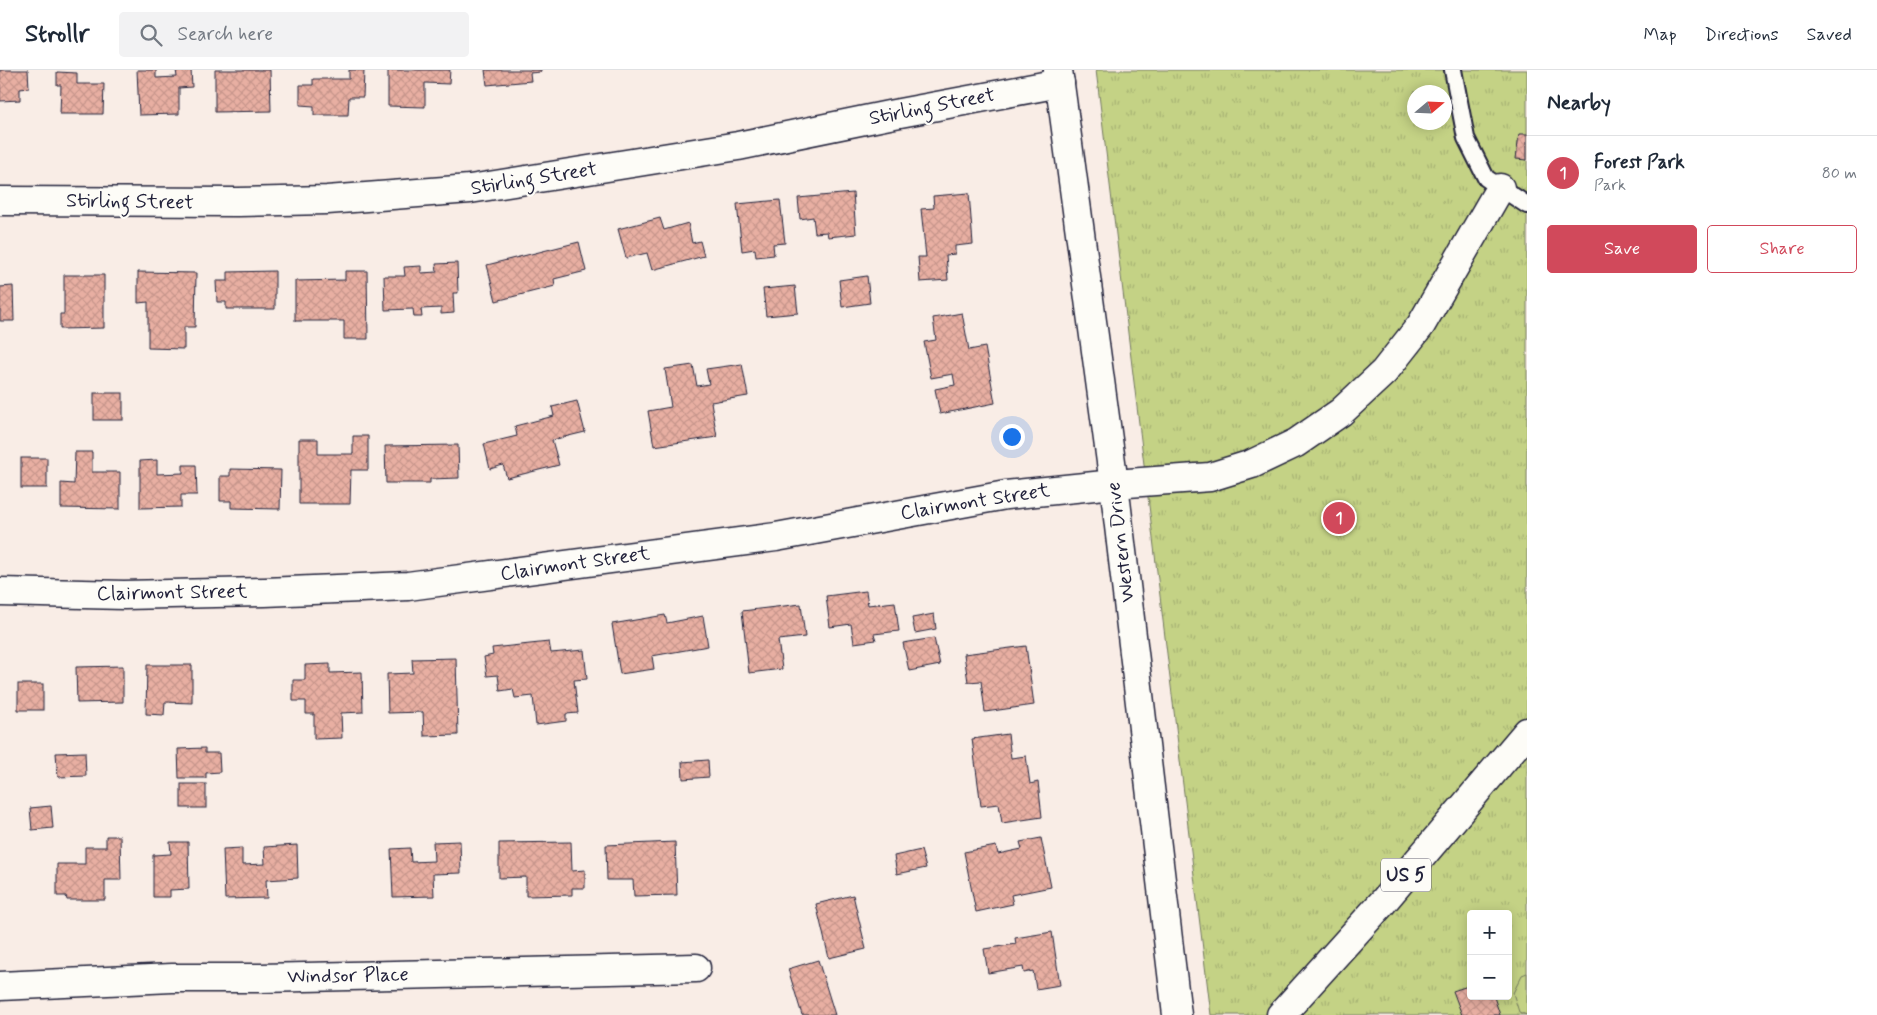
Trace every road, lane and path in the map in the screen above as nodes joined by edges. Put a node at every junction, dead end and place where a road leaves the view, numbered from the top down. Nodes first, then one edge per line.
1 (1453, 70) edge
2 (1059, 76) edge
3 (1500, 188) junction
4 (0, 201) edge
5 (1527, 205) edge
6 (1114, 484) junction
7 (0, 592) edge
8 (1527, 732) edge
9 (696, 968) dead end
10 (0, 986) edge
11 (1177, 1015) edge
12 (1281, 1015) edge

1 - 3 lane
2 - 4 street, Stirling Street
2 - 6 street, Western Drive
3 - 5 lane
3 - 6 street, Clairmont Street
6 - 7 street, Clairmont Street
6 - 11 street, Western Drive
8 - 12 street, US 5
9 - 10 street, Windsor Place

